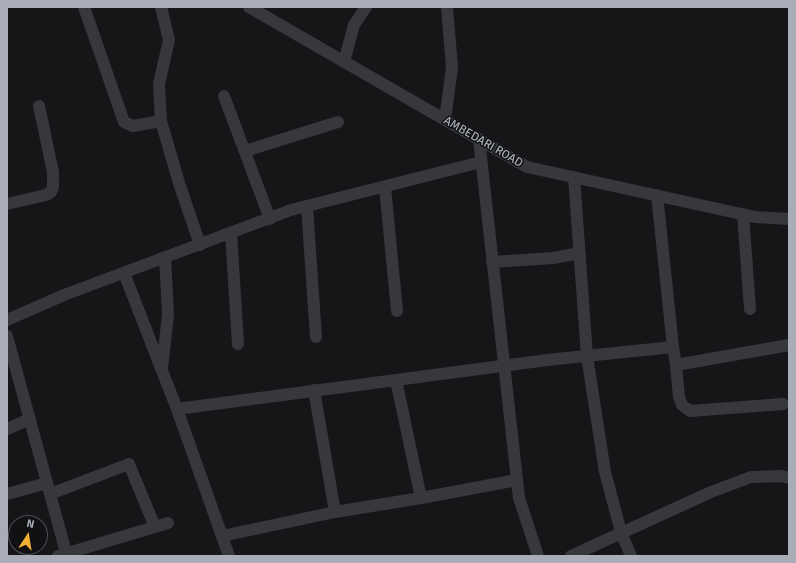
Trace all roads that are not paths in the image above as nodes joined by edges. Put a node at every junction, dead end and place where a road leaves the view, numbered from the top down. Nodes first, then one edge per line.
1 (84, 7) edge
2 (162, 7) edge
3 (249, 7) edge
4 (366, 7) edge
5 (446, 7) edge
6 (344, 62) junction
7 (224, 96) dead end
8 (39, 106) dead end
9 (161, 120) junction
10 (445, 120) junction
11 (338, 122) dead end
12 (479, 139) junction
13 (244, 151) junction
14 (481, 162) junction
15 (574, 177) junction
16 (385, 186) junction
17 (657, 195) junction
18 (7, 204) edge
19 (306, 207) junction
20 (743, 214) junction
21 (270, 218) junction
22 (789, 219) edge
23 (231, 233) junction
24 (200, 245) junction
25 (580, 253) junction
26 (165, 258) junction
27 (492, 262) junction
28 (124, 273) junction
29 (750, 309) dead end
30 (397, 311) dead end
31 (7, 320) edge
32 (7, 336) edge
33 (316, 337) dead end
34 (238, 344) dead end
35 (789, 346) edge
36 (672, 347) junction
37 (587, 356) junction
38 (676, 365) junction
39 (504, 366) junction
40 (162, 370) junction
41 (396, 380) junction
42 (314, 390) junction
43 (783, 404) dead end
44 (177, 408) junction
45 (30, 419) junction
46 (7, 428) edge
47 (789, 478) edge
48 (517, 480) junction
49 (49, 489) junction
50 (7, 494) edge
51 (421, 498) junction
52 (335, 512) junction
53 (168, 523) dead end
54 (155, 527) junction
55 (621, 532) junction
56 (222, 536) junction
57 (64, 555) edge
58 (229, 556) edge
59 (538, 556) edge
60 (572, 556) edge
61 (630, 556) edge

1 - 9 street
2 - 9 street
3 - 6 street, AMBEDARI ROAD
4 - 6 street
5 - 10 street
6 - 10 street, AMBEDARI ROAD
7 - 13 street
8 - 18 street
9 - 24 street
10 - 12 street, AMBEDARI ROAD
11 - 13 street
12 - 14 street
12 - 15 street, AMBEDARI ROAD
13 - 21 street
14 - 16 street
14 - 27 street
15 - 17 street, AMBEDARI ROAD
15 - 25 street
16 - 19 street
16 - 30 street
17 - 20 street, AMBEDARI ROAD
17 - 36 street
19 - 21 street
19 - 33 street
20 - 22 street, AMBEDARI ROAD
20 - 29 street
21 - 23 street
23 - 24 street
23 - 34 street
24 - 26 street
25 - 27 street
25 - 37 street
26 - 28 street
26 - 40 street
27 - 39 street
28 - 31 street
28 - 40 street
32 - 45 street
35 - 38 street
36 - 37 street
36 - 38 street
37 - 39 street
37 - 55 street
38 - 43 street
39 - 41 street
39 - 48 street
40 - 44 street
41 - 42 street
41 - 51 street
42 - 44 street
42 - 52 street
44 - 56 street
45 - 46 street
45 - 49 street
47 - 55 street
48 - 51 street
48 - 59 street
49 - 50 street
49 - 54 street
49 - 57 street
51 - 52 street
52 - 56 street
53 - 54 street
54 - 57 street
55 - 60 street
55 - 61 street
56 - 58 street

